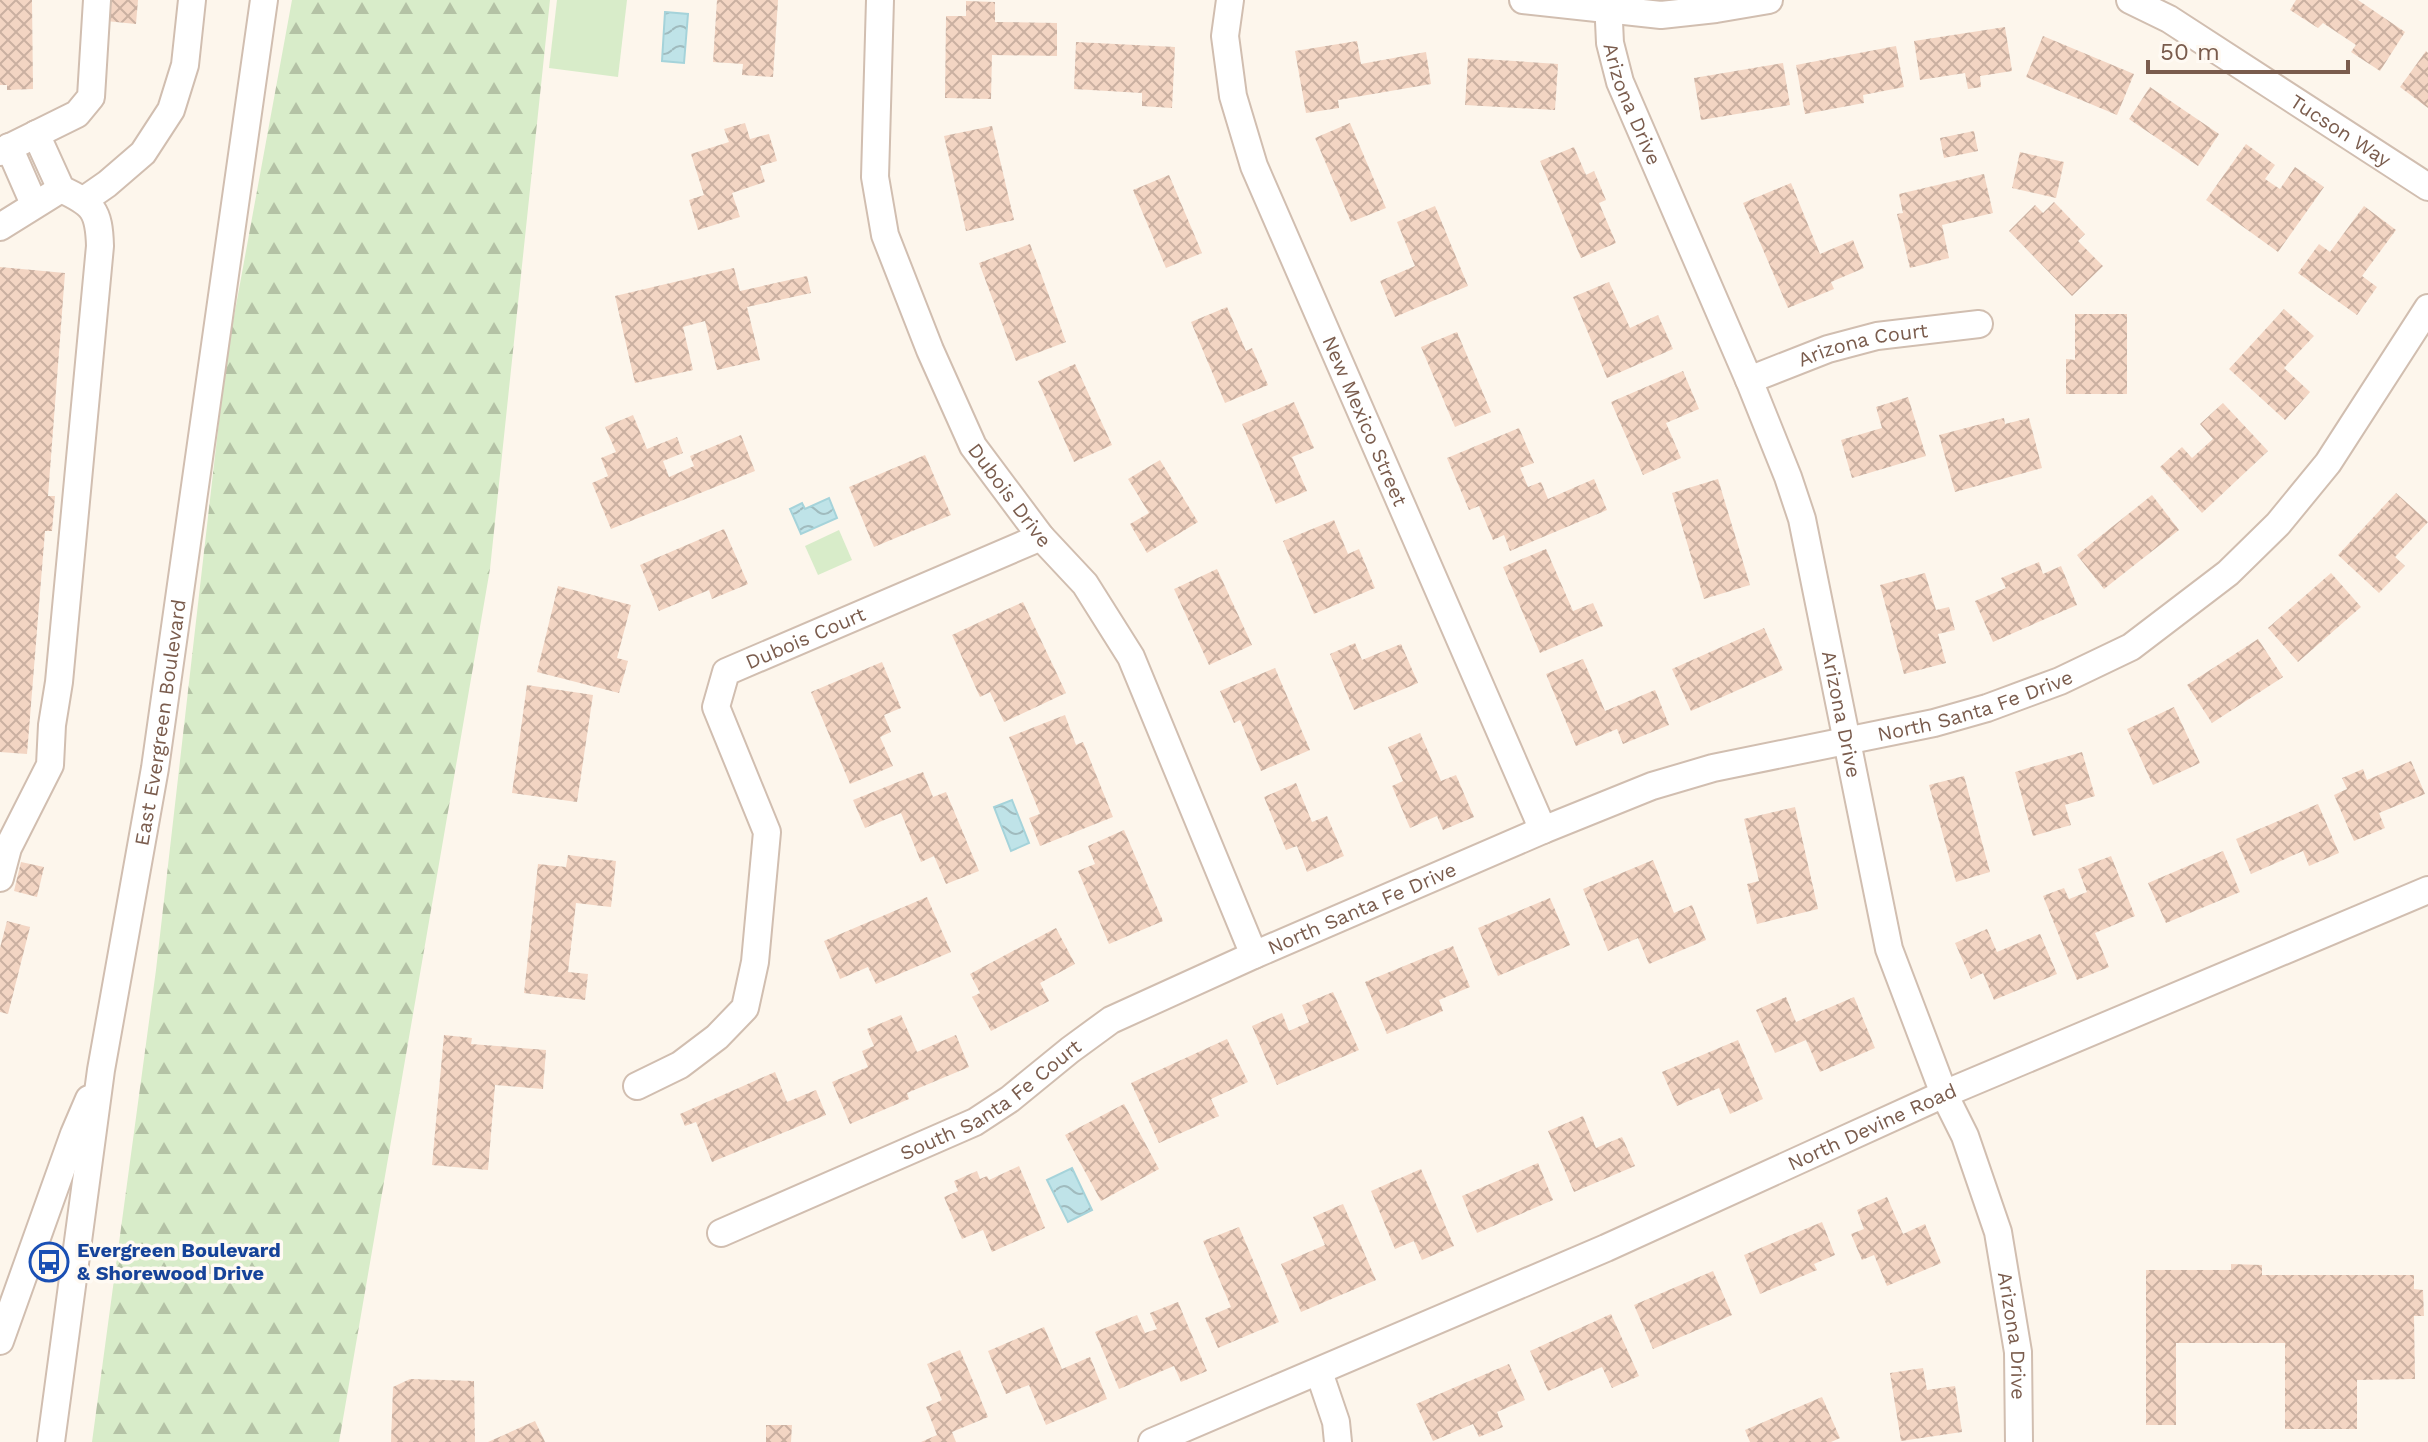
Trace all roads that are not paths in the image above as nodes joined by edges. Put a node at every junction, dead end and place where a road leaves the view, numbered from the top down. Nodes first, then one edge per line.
1 (97, 0) edge
2 (192, 0) edge
3 (264, 0) edge
4 (880, 0) edge
5 (1230, 0) edge
6 (1523, 0) edge
7 (1769, 0) edge
8 (2130, 0) edge
9 (1607, 4) edge
10 (36, 134) junction
11 (4, 149) edge
12 (2428, 187) edge
13 (72, 194) junction
14 (34, 204) junction
15 (0, 227) edge
16 (2428, 308) edge
17 (1979, 324) dead end
18 (1749, 380) junction
19 (1041, 537) junction
20 (1848, 740) junction
21 (1543, 830) junction
22 (0, 878) edge
23 (2428, 890) edge
24 (1254, 955) junction
25 (101, 1070) junction
26 (637, 1086) dead end
27 (1944, 1094) junction
28 (721, 1233) dead end
29 (0, 1341) edge
30 (1319, 1372) junction
31 (51, 1442) edge
32 (1152, 1442) edge
33 (1338, 1442) edge
34 (2019, 1442) edge

1 - 10 street
2 - 13 street
3 - 25 street, East Evergreen Boulevard
4 - 19 street, Dubois Drive
5 - 21 street, New Mexico Street
6 - 9 street
7 - 9 street
8 - 12 street, Tucson Way
9 - 18 street, Arizona Drive
10 - 11 street
10 - 13 street
11 - 14 street
13 - 14 street
13 - 22 street
14 - 15 street
16 - 20 street, North Santa Fe Drive
17 - 18 street, Arizona Court
18 - 20 street, Arizona Drive
19 - 24 street, Dubois Drive
19 - 26 street, Dubois Court
20 - 21 street, North Santa Fe Drive
20 - 27 street, Arizona Drive
21 - 24 street, North Santa Fe Drive
23 - 27 street, North Devine Road
24 - 28 street, South Santa Fe Court
25 - 29 street
25 - 31 street, East Evergreen Boulevard
27 - 30 street, North Devine Road
27 - 34 street, Arizona Drive
30 - 32 street, North Devine Road
30 - 33 street

